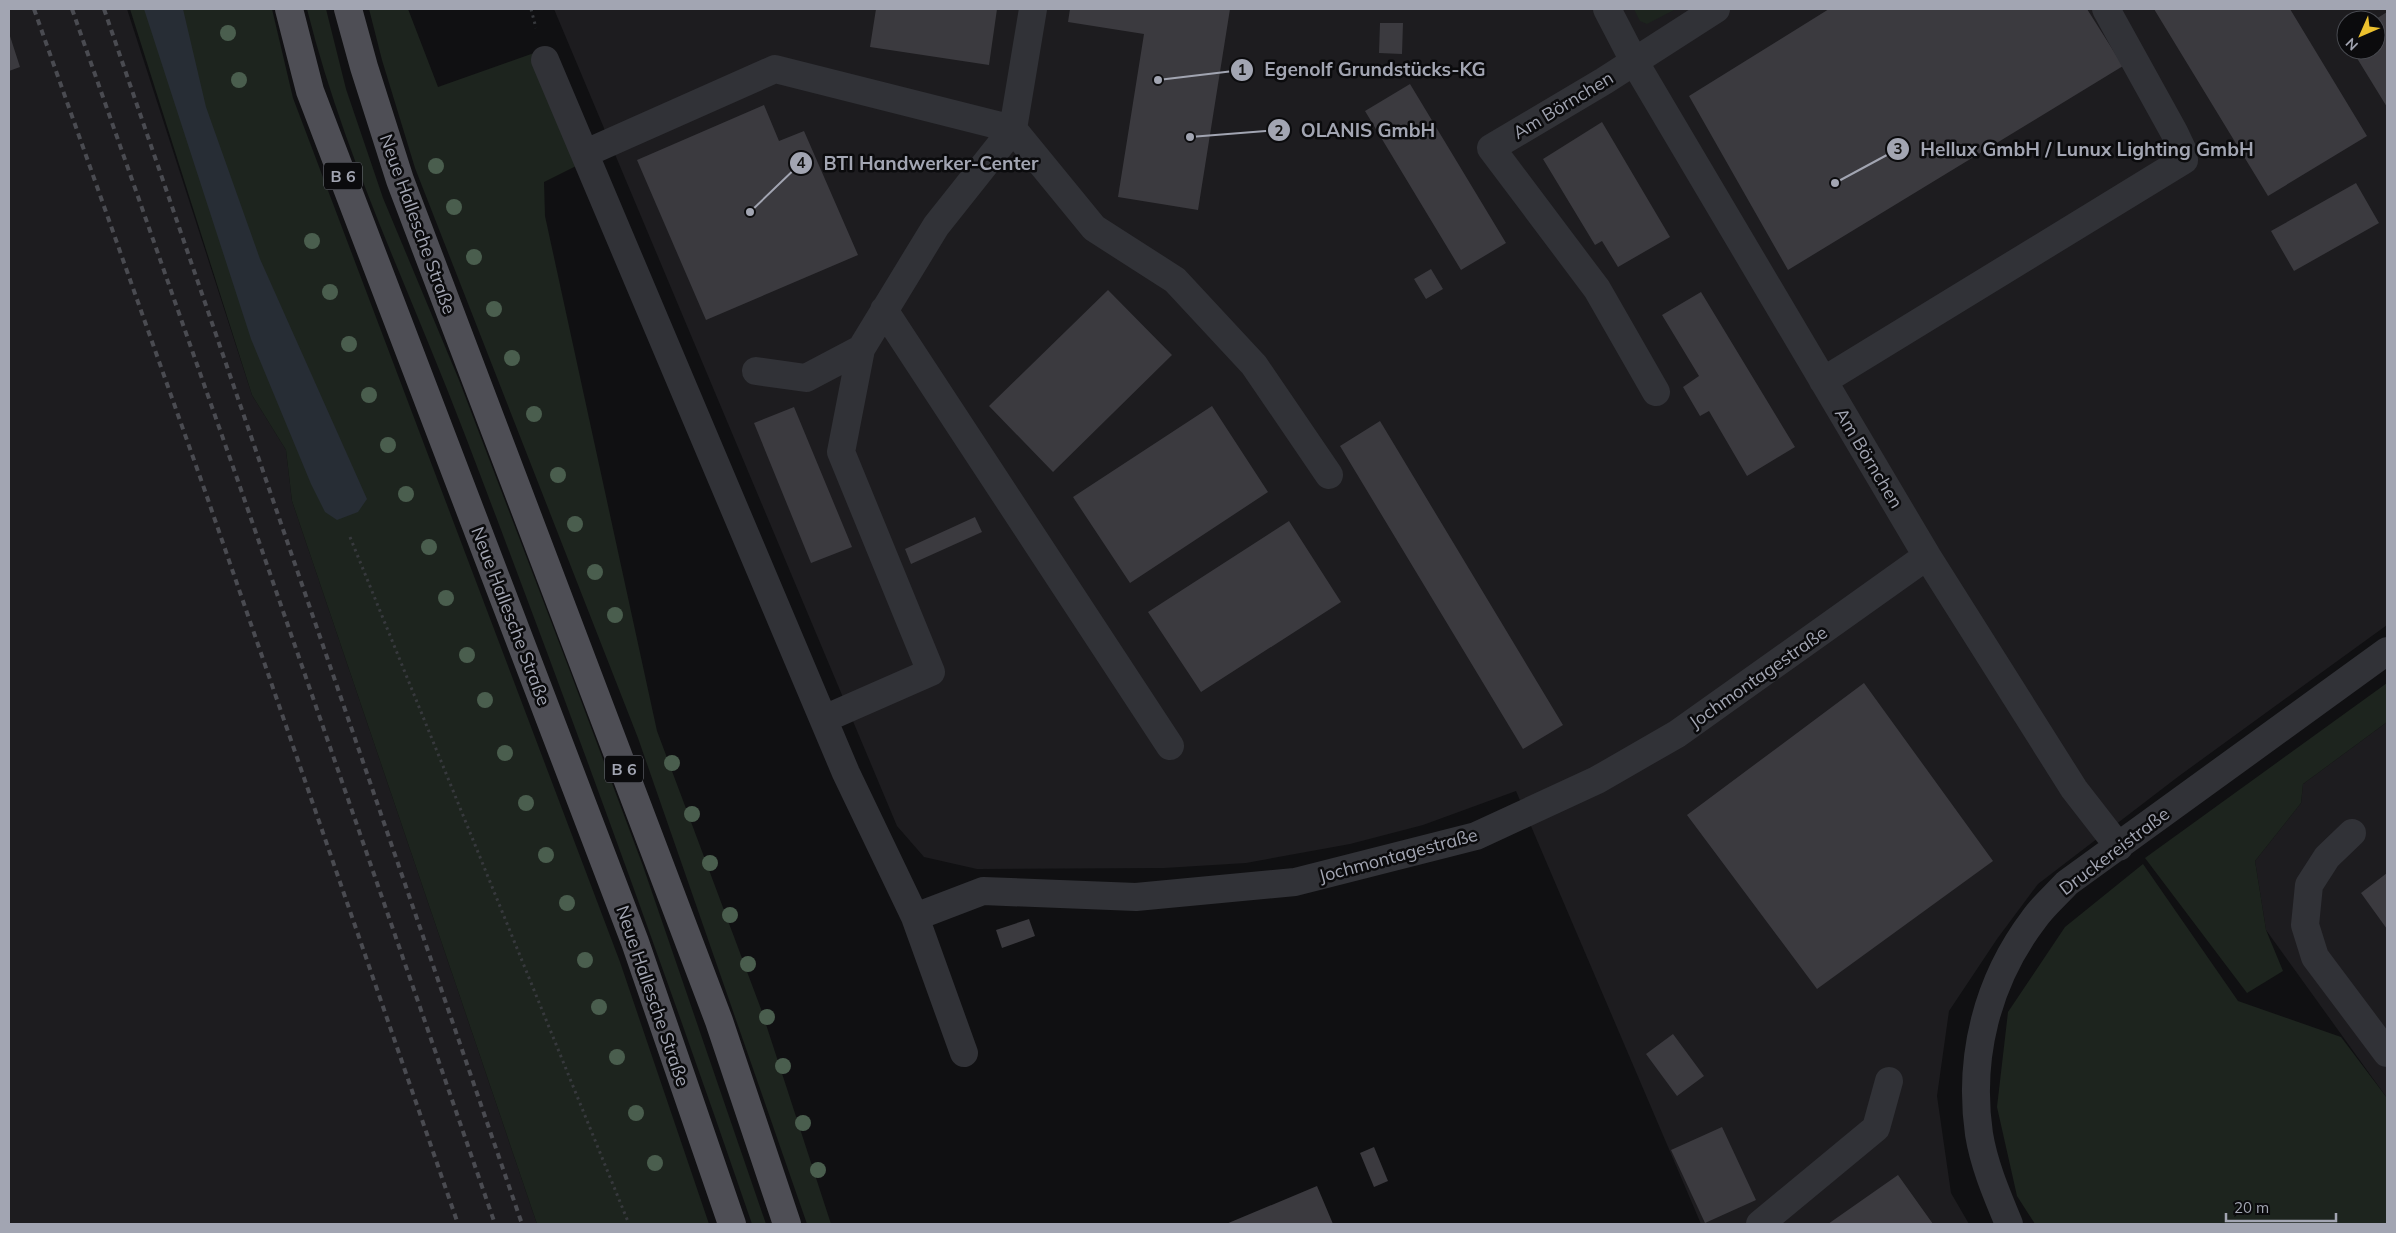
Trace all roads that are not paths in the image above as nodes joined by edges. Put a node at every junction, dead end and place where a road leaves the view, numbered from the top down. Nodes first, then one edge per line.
1 (290, 9) edge
2 (348, 9) edge
3 (1033, 9) edge
4 (1607, 9) edge
5 (1716, 9) edge
6 (2106, 9) edge
7 (546, 60) dead end
8 (1634, 61) junction
9 (1013, 129) junction
10 (586, 153) junction
11 (884, 310) junction
12 (861, 349) junction
13 (756, 371) dead end
14 (1823, 381) junction
15 (1656, 392) dead end
16 (1329, 475) dead end
17 (1927, 556) junction
18 (2387, 651) edge
19 (824, 719) junction
20 (1170, 746) dead end
21 (2352, 833) dead end
22 (2119, 846) junction
23 (915, 917) junction
24 (964, 1053) dead end
25 (2387, 1053) edge
26 (1889, 1080) dead end
27 (732, 1224) edge
28 (787, 1224) edge
29 (1760, 1224) edge
30 (2009, 1224) edge

1 - 27 main road, Neue Hallesche Straße / B 6
2 - 28 main road, Neue Hallesche Straße / B 6
3 - 9 street
4 - 8 street, Am Börnchen
5 - 8 street
6 - 14 street
7 - 10 street
8 - 14 street, Am Börnchen
8 - 15 street, Am Börnchen
9 - 10 street
9 - 11 street
9 - 16 street
10 - 19 street
11 - 12 street
11 - 20 street
12 - 13 street
12 - 19 street
14 - 17 street, Am Börnchen
17 - 22 street, Am Börnchen
17 - 23 street, Jochmontagestraße
18 - 22 street, Druckereistraße
19 - 23 street
21 - 25 street
22 - 30 street, Druckereistraße
23 - 24 street
26 - 29 street

